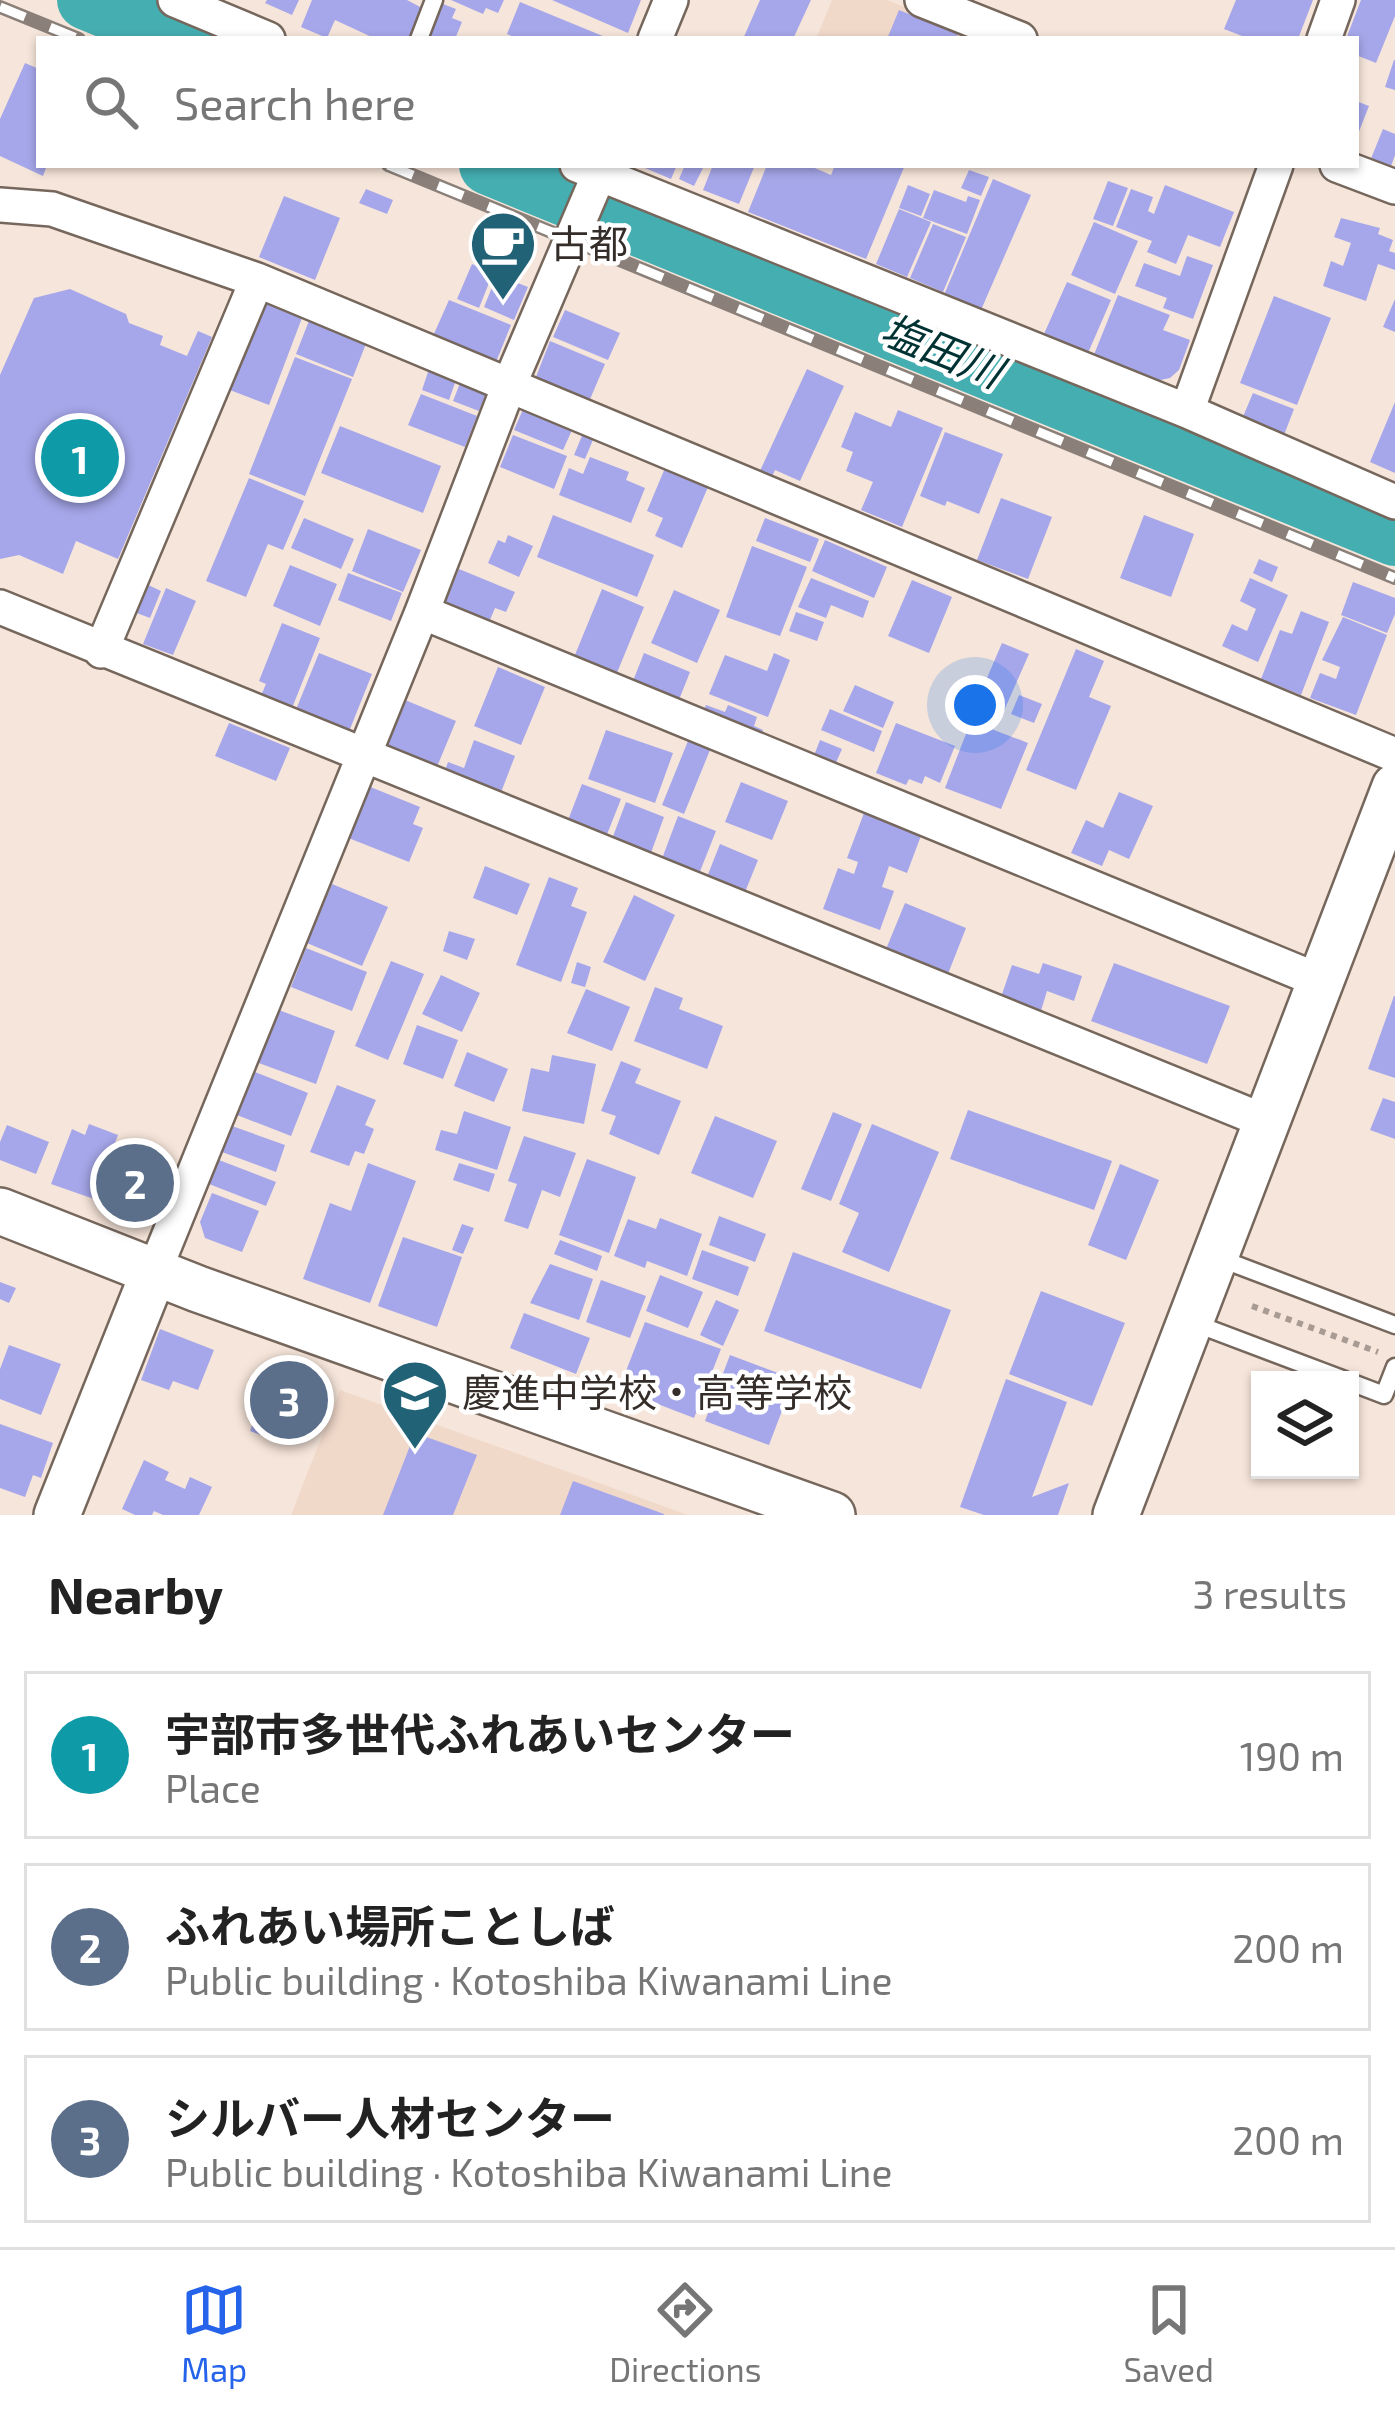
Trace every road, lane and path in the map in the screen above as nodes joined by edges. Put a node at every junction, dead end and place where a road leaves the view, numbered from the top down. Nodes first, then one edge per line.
1 (175, 0) edge
2 (434, 0) edge
3 (671, 0) edge
4 (922, 0) edge
5 (1338, 0) edge
6 (233, 11) edge
7 (264, 36) edge
8 (420, 36) edge
9 (656, 36) edge
10 (1012, 36) edge
11 (1325, 36) edge
12 (1275, 168) edge
13 (1345, 168) edge
14 (594, 171) edge
15 (1395, 187) edge
16 (0, 205) edge
17 (256, 280) junction
18 (509, 383) junction
19 (1187, 411) junction
20 (1395, 502) edge
21 (0, 607) edge
22 (422, 612) junction
23 (101, 651) junction
24 (1395, 755) edge
25 (362, 756) junction
26 (1395, 787) edge
27 (1320, 981) junction
28 (1267, 1122) junction
29 (0, 1211) edge
30 (1216, 1257) junction
31 (154, 1272) junction
32 (1252, 1306) dead end
33 (1190, 1322) junction
34 (1395, 1325) edge
35 (1389, 1360) edge
36 (1320, 1371) edge
37 (1359, 1386) edge
38 (57, 1515) edge
39 (832, 1515) edge
40 (1116, 1515) edge

1 - 6 street
2 - 8 lane
3 - 9 street
4 - 10 street
5 - 11 street
6 - 7 street
12 - 19 street
13 - 15 street
14 - 18 street
14 - 19 street
16 - 17 street
17 - 18 street
17 - 23 street
18 - 22 street
18 - 24 street
19 - 20 street
21 - 23 street
22 - 25 street
22 - 27 street
23 - 25 street
25 - 28 street
25 - 31 street
26 - 27 street
27 - 28 street
28 - 30 street
29 - 31 street
30 - 33 street
30 - 34 lane
31 - 38 street
31 - 39 street
32 - 35 path
33 - 36 lane
33 - 40 street
35 - 37 lane

